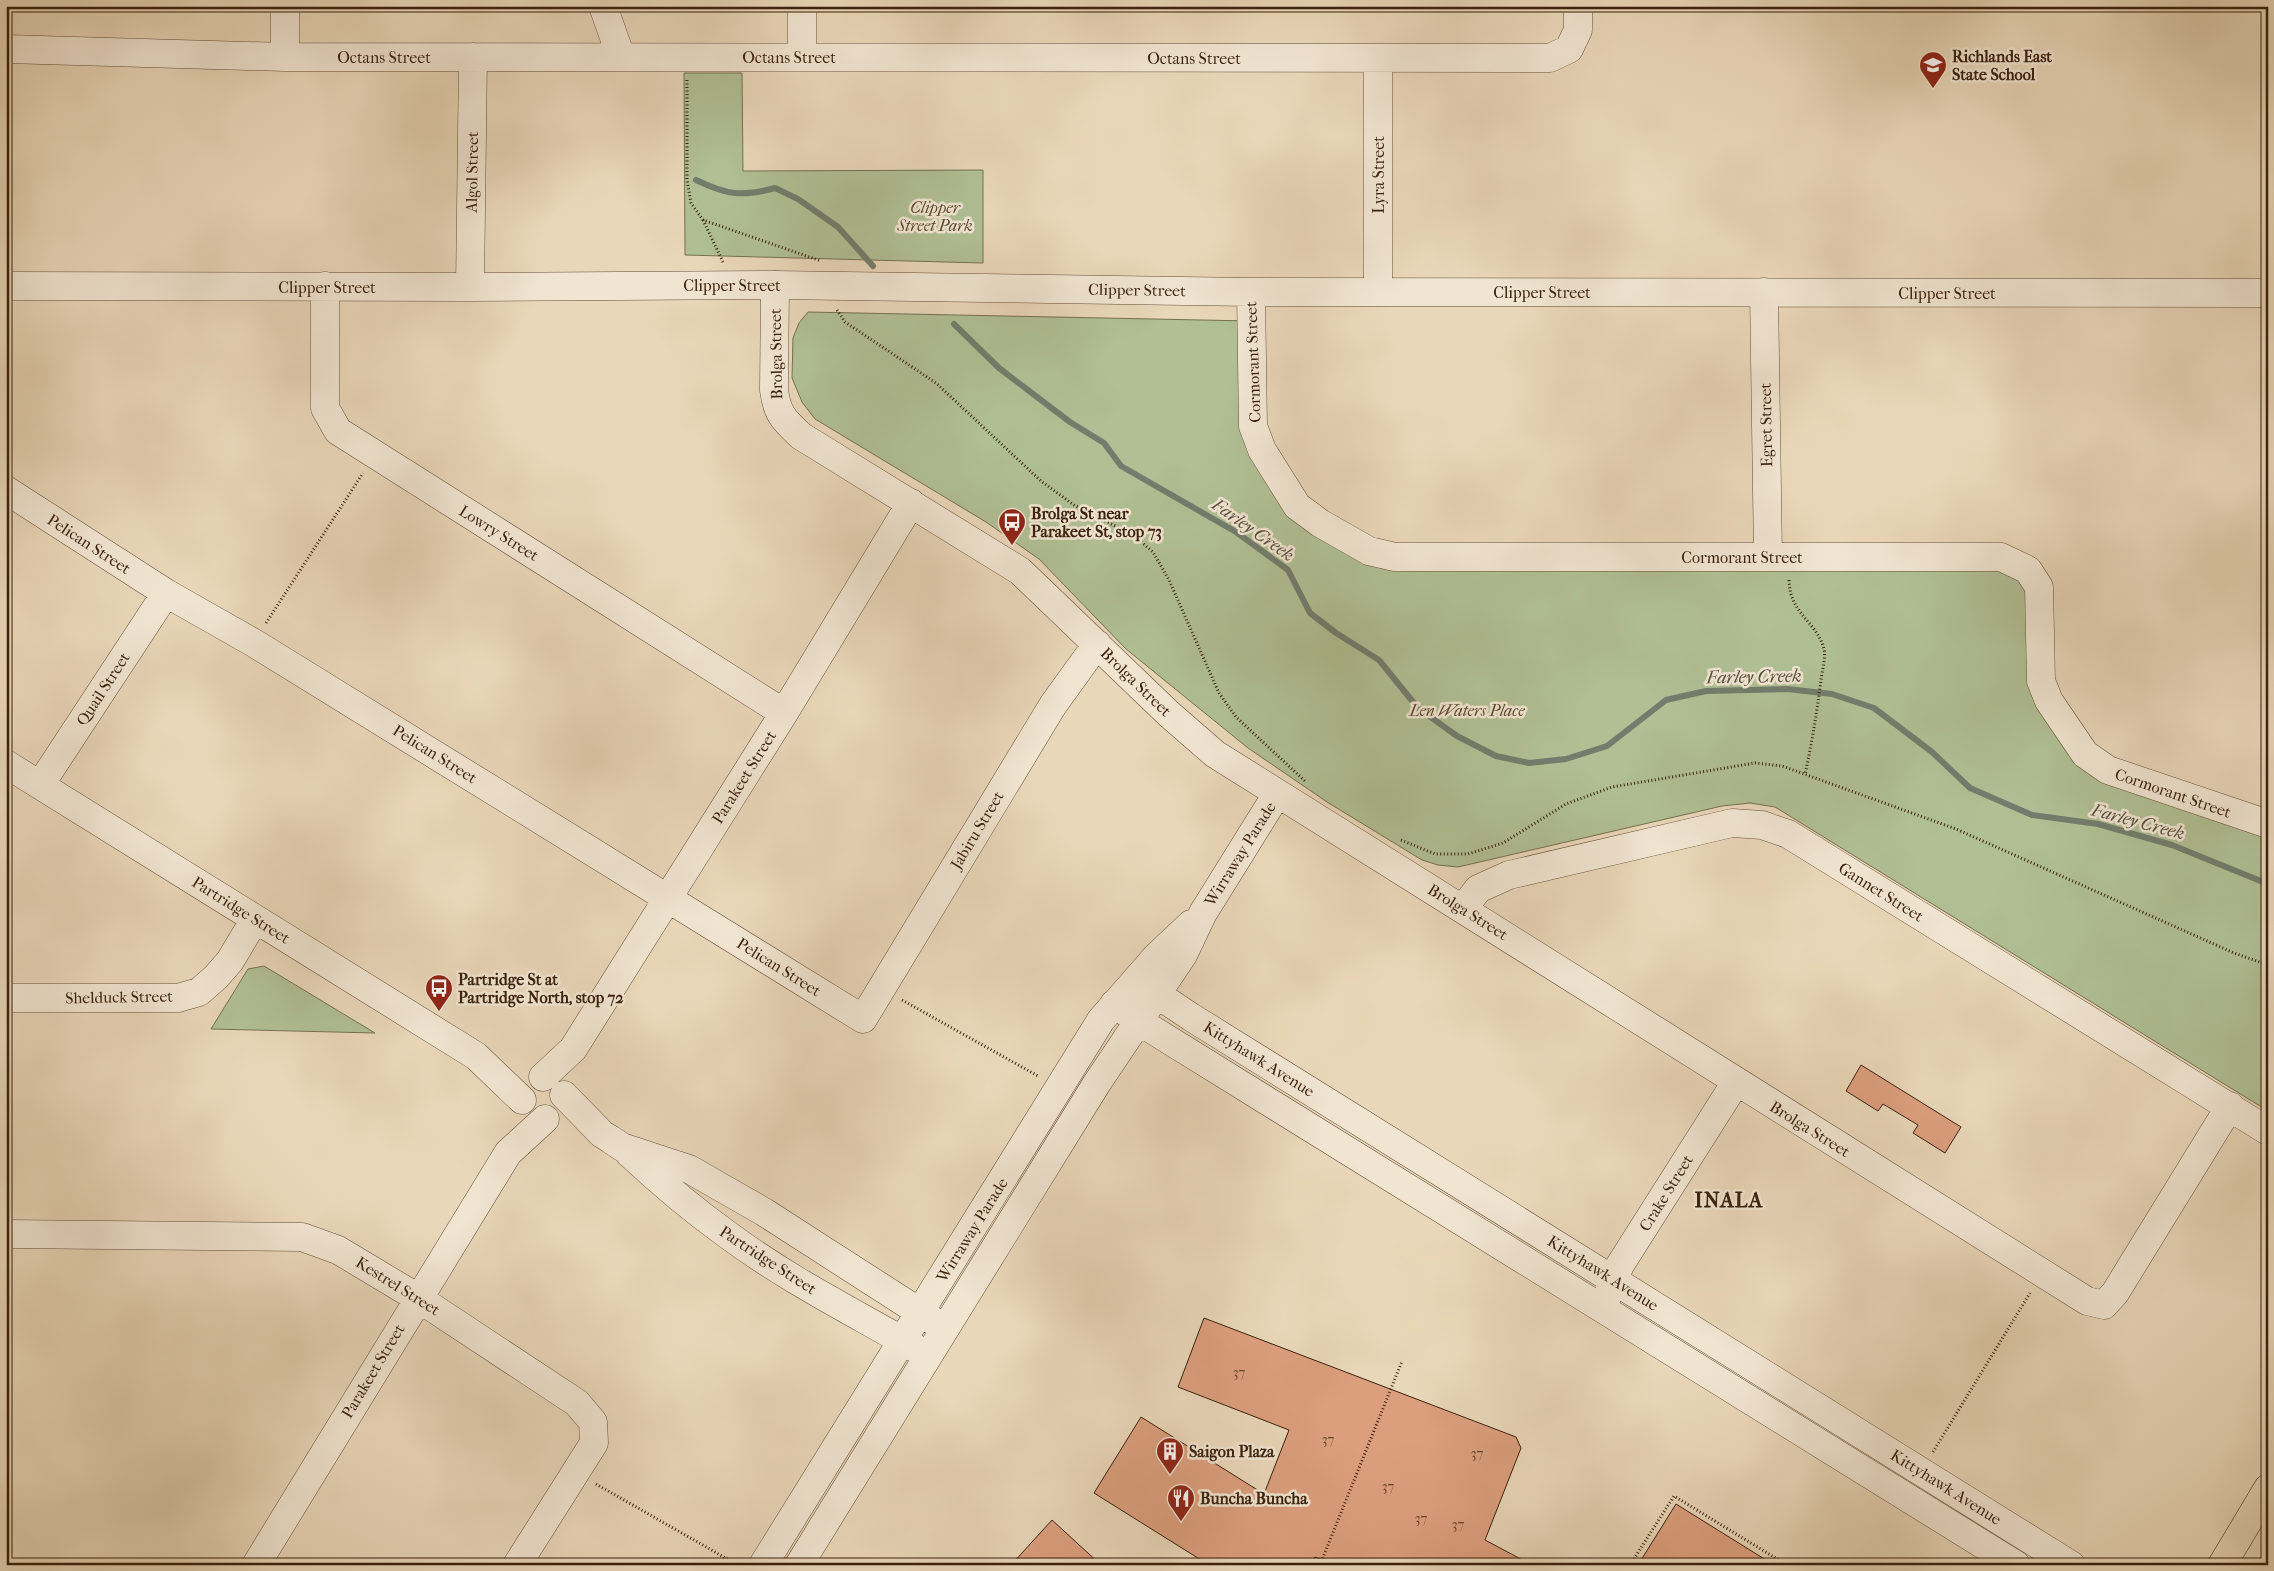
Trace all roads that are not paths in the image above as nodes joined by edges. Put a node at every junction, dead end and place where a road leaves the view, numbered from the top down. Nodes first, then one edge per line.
1 (285, 6) edge
2 (603, 6) edge
3 (802, 6) edge
4 (1578, 6) edge
5 (6, 49) edge
6 (285, 56) junction
7 (473, 57) junction
8 (621, 57) junction
9 (802, 57) junction
10 (1378, 58) junction
11 (775, 285) junction
12 (6, 286) edge
13 (325, 286) junction
14 (470, 287) junction
15 (1251, 292) junction
16 (1378, 292) junction
17 (1764, 292) junction
18 (2268, 293) edge
19 (6, 490) edge
20 (911, 503) junction
21 (1778, 557) junction
22 (166, 593) junction
23 (1097, 644) junction
24 (784, 714) junction
25 (6, 764) edge
26 (40, 785) junction
27 (1277, 794) junction
28 (2268, 824) edge
29 (667, 898) junction
30 (1463, 909) junction
31 (255, 919) junction
32 (1146, 988) junction
33 (6, 998) edge
34 (1114, 1004) junction
35 (863, 1019) joint
36 (1138, 1020) junction
37 (1736, 1082) junction
38 (543, 1098) junction
39 (2230, 1106) junction
40 (2268, 1130) edge
41 (612, 1140) junction
42 (6, 1234) edge
43 (1614, 1279) junction
44 (418, 1298) junction
45 (1603, 1308) junction
46 (920, 1312) junction
47 (944, 1328) junction
48 (902, 1340) junction
49 (928, 1355) junction
50 (2268, 1488) edge
51 (256, 1565) edge
52 (517, 1565) edge
53 (763, 1565) edge
54 (799, 1565) edge
55 (2016, 1565) edge
56 (2070, 1565) edge
57 (2222, 1565) edge

1 - 6 street
2 - 8 street
3 - 9 street
4 - 10 street, Octans Street
5 - 6 street, Octans Street
6 - 7 street, Octans Street
7 - 8 street, Octans Street
7 - 14 street, Algol Street
8 - 9 street, Octans Street
9 - 10 street, Octans Street
10 - 16 street, Lyra Street
11 - 14 street, Clipper Street
11 - 15 street, Clipper Street
11 - 20 street, Brolga Street
12 - 13 street, Clipper Street
13 - 14 street, Clipper Street
13 - 24 street, Lowry Street
15 - 16 street, Clipper Street
15 - 21 street, Cormorant Street
16 - 17 street, Clipper Street
17 - 18 street, Clipper Street
17 - 21 street, Egret Street
19 - 22 street, Pelican Street
20 - 23 street, Brolga Street
20 - 24 street, Parakeet Street
21 - 28 street, Cormorant Street
22 - 26 street, Quail Street
22 - 29 street, Pelican Street
23 - 27 street, Brolga Street
23 - 35 street, Jabiru Street
24 - 29 street, Parakeet Street
25 - 26 street, Partridge Street
26 - 31 street, Partridge Street
27 - 30 street, Brolga Street
27 - 32 street, Wirraway Parade
29 - 35 street, Pelican Street
29 - 38 street, Parakeet Street
30 - 37 street, Brolga Street
30 - 39 street, Gannet Street
31 - 33 street, Shelduck Street
31 - 38 street, Partridge Street
32 - 34 street, Wirraway Parade
32 - 36 street, Wirraway Parade
32 - 43 street, Kittyhawk Avenue
34 - 36 street, Kittyhawk Avenue
34 - 46 street, Wirraway Parade
36 - 45 street, Kittyhawk Avenue
36 - 47 street, Wirraway Parade
37 - 39 street, Brolga Street
37 - 43 street, Crake Street
38 - 41 street, Partridge Street
38 - 44 street, Parakeet Street
39 - 40 street, Gannet Street
41 - 46 street, Partridge Street
41 - 48 street, Partridge Street
42 - 44 street, Kestrel Street
43 - 45 street, Crake Street
43 - 56 street, Kittyhawk Avenue
44 - 51 street, Parakeet Street
44 - 52 street, Kestrel Street
45 - 55 street, Kittyhawk Avenue
46 - 47 street, Partridge Street
46 - 48 street, Wirraway Parade
47 - 49 street, Wirraway Parade
48 - 49 street, Partridge Street
48 - 53 street, Wirraway Parade
49 - 54 street, Wirraway Parade
50 - 57 main road

